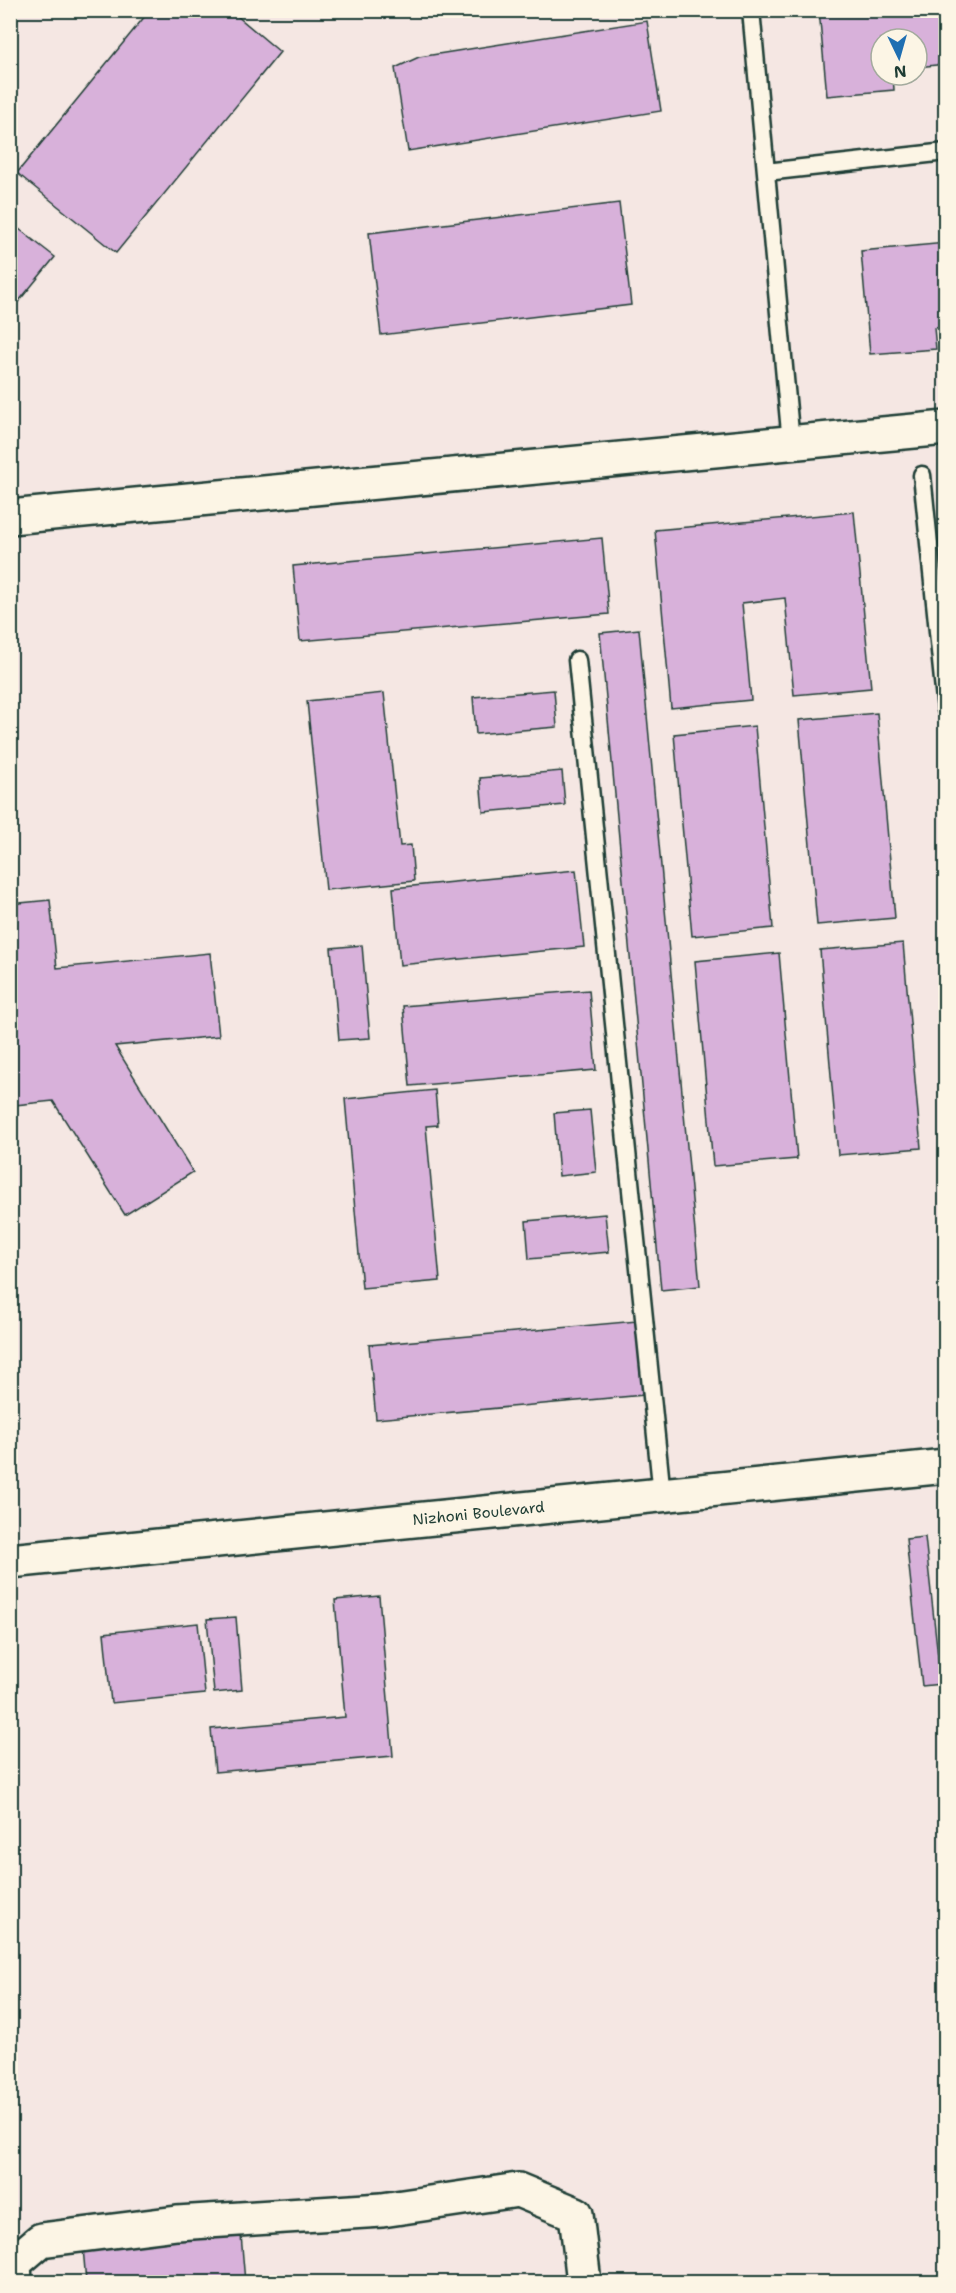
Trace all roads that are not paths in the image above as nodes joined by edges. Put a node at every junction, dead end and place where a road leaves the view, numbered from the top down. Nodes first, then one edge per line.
1 (752, 10) edge
2 (945, 152) edge
3 (766, 172) junction
4 (945, 429) edge
5 (791, 443) junction
6 (922, 475) dead end
7 (10, 517) edge
8 (577, 660) dead end
9 (945, 710) edge
10 (945, 1466) edge
11 (662, 1495) junction
12 (10, 1561) edge
13 (15, 2283) edge
14 (584, 2283) edge

1 - 3 lane
2 - 3 lane
3 - 5 lane
4 - 5 street
5 - 7 street
6 - 9 lane
8 - 11 lane
10 - 11 street, Nizhoni Boulevard
11 - 12 street, Nizhoni Boulevard
13 - 14 street

